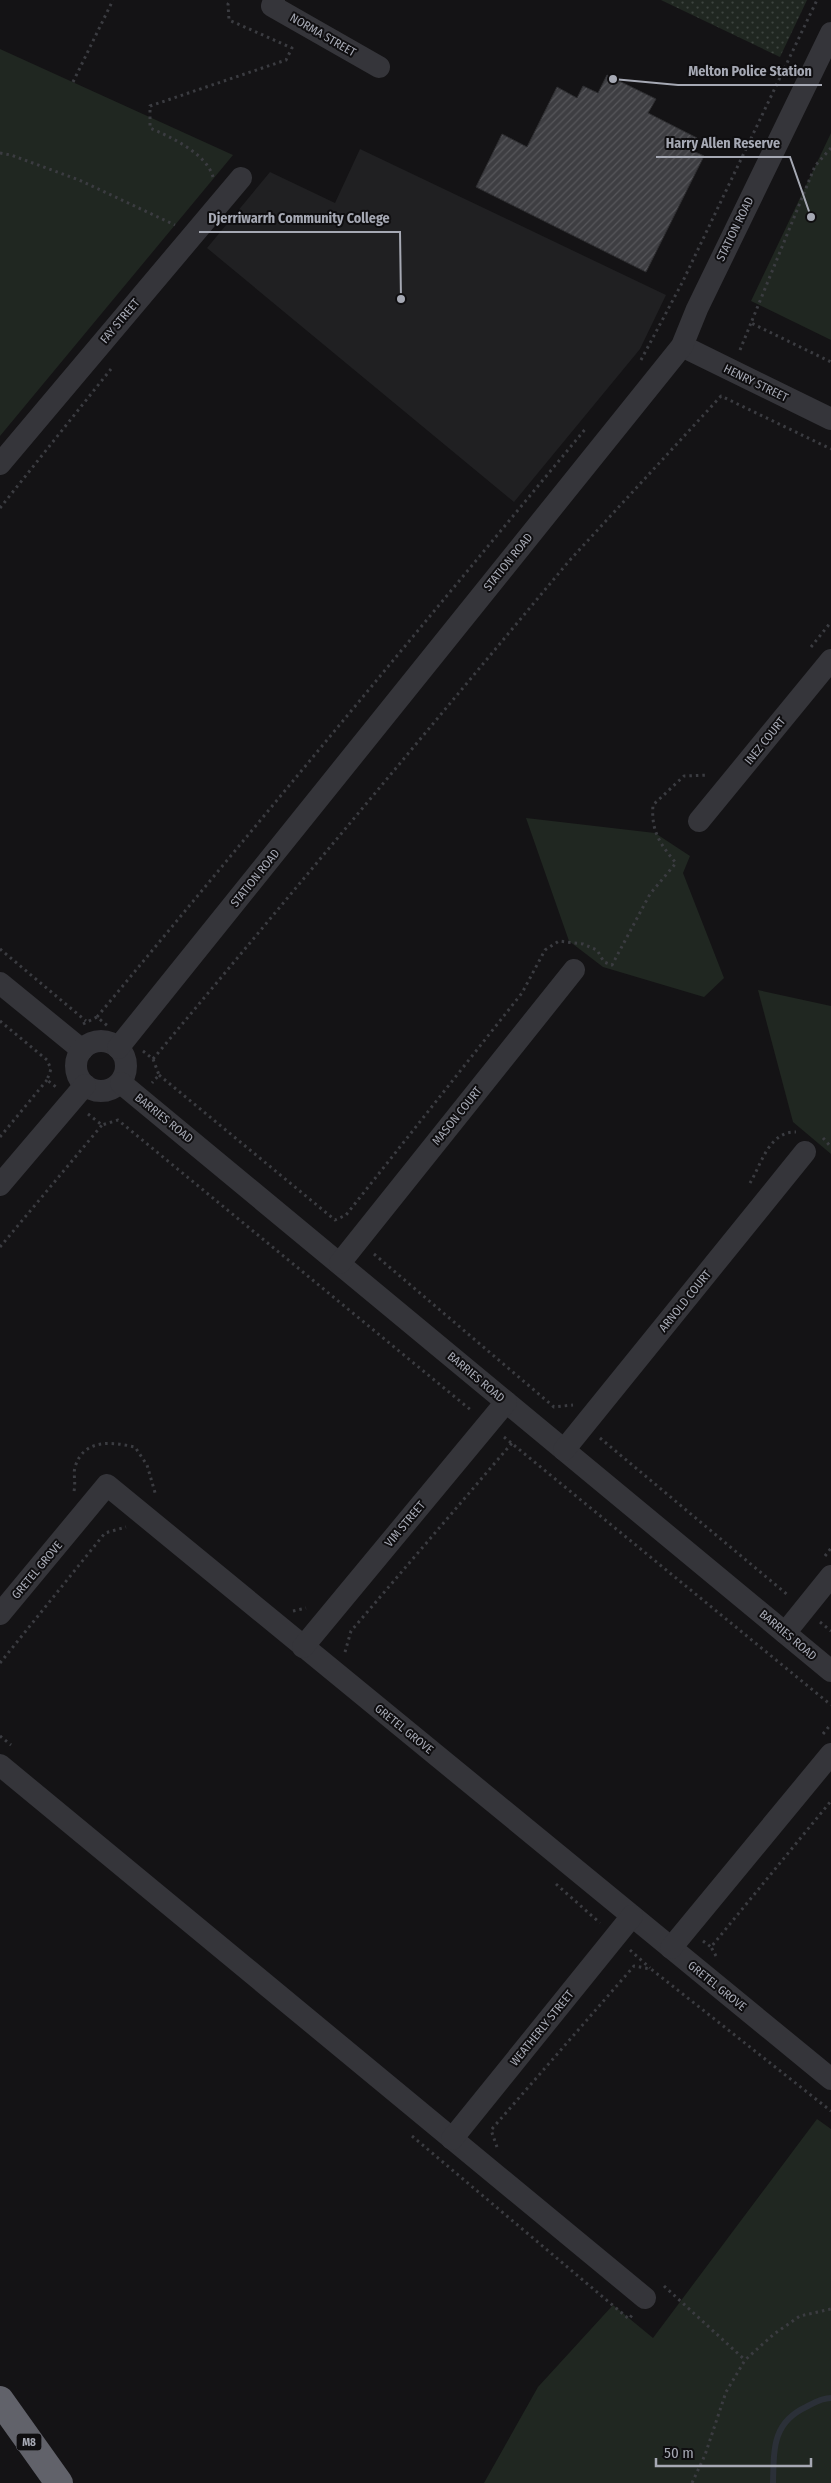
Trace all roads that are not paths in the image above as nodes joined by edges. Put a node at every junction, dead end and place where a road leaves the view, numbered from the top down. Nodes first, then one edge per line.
1 (274, 0) edge
2 (831, 33) edge
3 (379, 67) dead end
4 (240, 178) dead end
5 (697, 309) junction
6 (682, 346) junction
7 (718, 364) junction
8 (831, 419) edge
9 (0, 464) edge
10 (831, 660) edge
11 (699, 821) dead end
12 (574, 970) dead end
13 (0, 983) edge
14 (118, 1048) junction
15 (82, 1050) junction
16 (120, 1083) junction
17 (78, 1093) junction
18 (807, 1139) road end
19 (0, 1185) edge
20 (340, 1263) junction
21 (506, 1402) junction
22 (564, 1450) junction
23 (825, 1569) edge
24 (0, 1614) edge
25 (785, 1633) junction
26 (303, 1647) junction
27 (831, 1671) edge
28 (831, 1754) edge
29 (0, 1765) edge
30 (632, 1916) junction
31 (671, 1948) junction
32 (831, 2079) edge
33 (452, 2140) junction
34 (645, 2298) road end
35 (0, 2400) edge
36 (59, 2483) edge

1 - 3 street, NORMA STREET
2 - 5 street, STATION ROAD
4 - 9 street, FAY STREET
5 - 6 street, STATION ROAD
5 - 7 street
6 - 7 street, HENRY STREET
6 - 14 street, STATION ROAD
7 - 8 street, HENRY STREET
10 - 11 street, INEZ COURT
12 - 20 street, MASON COURT
13 - 15 street
14 - 15 street
14 - 16 street
15 - 17 street
16 - 17 street
16 - 20 street, BARRIES ROAD
17 - 19 street
18 - 22 street, ARNOLD COURT
20 - 21 street, BARRIES ROAD
21 - 22 street, BARRIES ROAD
21 - 26 street, VIM STREET
22 - 25 street, BARRIES ROAD
23 - 25 street
24 - 26 street, GRETEL GROVE
25 - 27 street, BARRIES ROAD
26 - 30 street, GRETEL GROVE
28 - 31 street
29 - 33 street
30 - 31 street, GRETEL GROVE
30 - 33 street, WEATHERLY STREET
31 - 32 street, GRETEL GROVE
33 - 34 street
35 - 36 highway, M8

